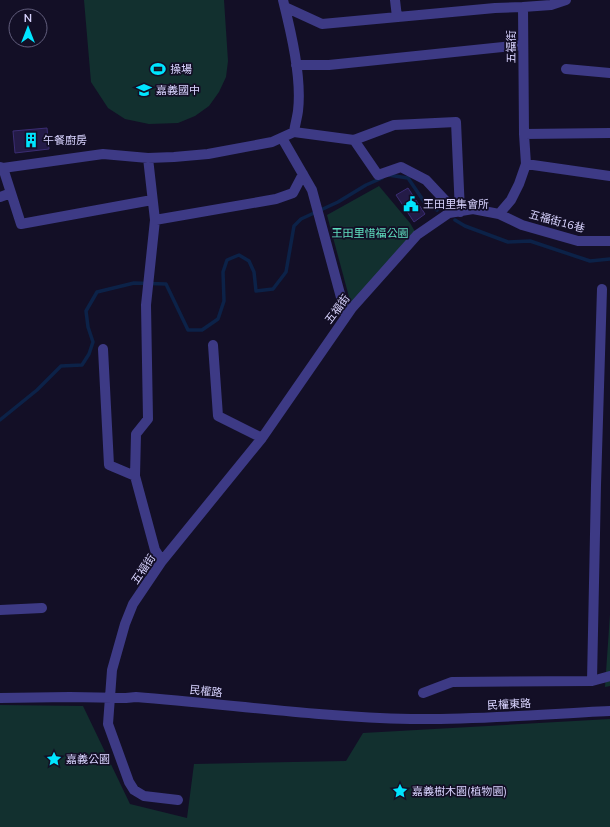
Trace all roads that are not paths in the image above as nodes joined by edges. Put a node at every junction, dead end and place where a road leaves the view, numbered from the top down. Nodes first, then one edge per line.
1 (395, 0) edge
2 (566, 0) edge
3 (284, 4) edge
4 (495, 4) edge
5 (523, 7) junction
6 (397, 17) junction
7 (523, 45) junction
8 (296, 65) junction
9 (566, 69) dead end
10 (610, 73) edge
11 (294, 132) junction
12 (610, 133) edge
13 (524, 134) junction
14 (282, 138) junction
15 (354, 140) junction
16 (148, 158) junction
17 (526, 164) junction
18 (2, 168) edge
19 (303, 174) junction
20 (610, 176) edge
21 (11, 193) junction
22 (0, 197) edge
23 (152, 200) junction
24 (458, 212) junction
25 (499, 214) junction
26 (155, 220) junction
27 (610, 242) edge
28 (602, 289) dead end
29 (346, 316) junction
30 (213, 345) dead end
31 (103, 349) dead end
32 (262, 438) junction
33 (135, 476) junction
34 (162, 561) junction
35 (42, 608) dead end
36 (0, 610) edge
37 (610, 676) edge
38 (592, 681) junction
39 (423, 694) dead end
40 (0, 698) edge
41 (109, 698) junction
42 (610, 711) edge
43 (409, 719) joint
44 (178, 800) dead end

1 - 6 street
2 - 5 street
3 - 6 street
3 - 8 street
4 - 5 street
4 - 6 street
5 - 7 street, 五福街
7 - 8 street
7 - 13 street, 五福街
8 - 11 street
9 - 10 street
11 - 14 street
11 - 15 street
12 - 13 street
13 - 17 street, 五福街
14 - 16 street
14 - 19 street
15 - 24 street
15 - 24 street
16 - 18 street
16 - 23 street
17 - 20 street
17 - 25 street, 五福街
18 - 21 street
19 - 26 street
19 - 29 street
21 - 22 street
21 - 23 street
23 - 26 street
24 - 25 street, 五福街
24 - 29 street, 五福街
25 - 27 street, 五福街16巷
26 - 33 street
28 - 38 street
29 - 32 street, 五福街
30 - 32 street
31 - 33 street
32 - 34 street, 五福街
33 - 34 street
34 - 41 street, 五福街
35 - 36 street
37 - 38 street
38 - 39 street
40 - 41 street, 民權路
41 - 43 street, 民權路
41 - 44 street, 五福街
42 - 43 street, 民權東路

